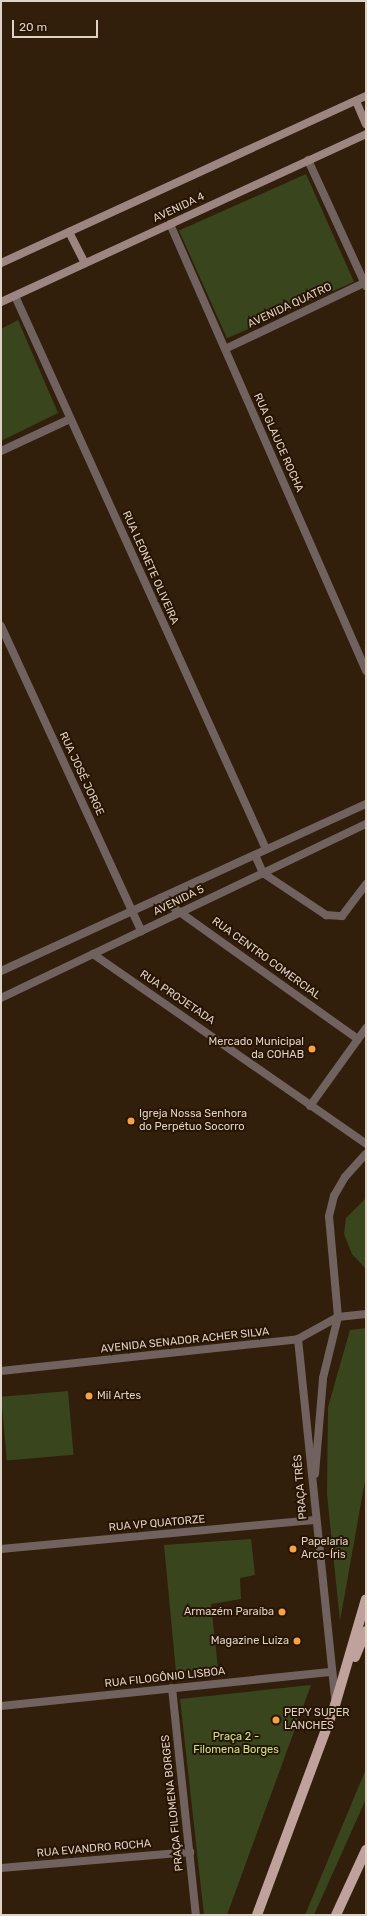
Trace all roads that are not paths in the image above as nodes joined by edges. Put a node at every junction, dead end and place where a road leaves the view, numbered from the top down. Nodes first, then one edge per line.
1 (366, 96) edge
2 (356, 101) junction
3 (366, 124) edge
4 (366, 134) edge
5 (308, 160) junction
6 (170, 224) junction
7 (69, 232) junction
8 (1, 263) edge
9 (85, 263) junction
10 (365, 285) edge
11 (14, 296) junction
12 (1, 302) edge
13 (225, 349) junction
14 (70, 419) junction
15 (1, 452) edge
16 (1, 626) edge
17 (366, 671) edge
18 (366, 804) edge
19 (366, 824) edge
20 (266, 849) junction
21 (255, 855) junction
22 (263, 873) junction
23 (366, 884) edge
24 (160, 898) junction
25 (132, 911) junction
26 (181, 912) junction
27 (141, 931) junction
28 (93, 954) junction
29 (1, 971) edge
30 (1, 998) edge
31 (366, 1028) edge
32 (358, 1039) junction
33 (310, 1106) junction
34 (366, 1144) edge
35 (366, 1154) edge
36 (366, 1314) edge
37 (338, 1317) junction
38 (298, 1339) junction
39 (1, 1370) edge
40 (315, 1520) junction
41 (1, 1549) edge
42 (366, 1599) edge
43 (366, 1631) edge
44 (332, 1672) junction
45 (172, 1688) junction
46 (335, 1705) junction
47 (1, 1706) edge
48 (366, 1850) edge
49 (190, 1852) junction
50 (1, 1868) edge
51 (196, 1915) edge
52 (257, 1915) edge
53 (336, 1915) edge

1 - 2 main road
2 - 3 main road
2 - 7 main road
4 - 5 main road, AVENIDA 4
5 - 6 main road, AVENIDA 4
5 - 10 street
6 - 9 main road, AVENIDA 4
6 - 13 street, RUA GLAUCE ROCHA
7 - 8 main road
7 - 9 main road
9 - 11 main road, AVENIDA 4
10 - 13 street, AVENIDA QUATRO
11 - 12 main road, AVENIDA 4
11 - 14 street, RUA LEONETE OLIVEIRA
13 - 17 street, RUA GLAUCE ROCHA
14 - 15 street
14 - 20 street, RUA LEONETE OLIVEIRA
16 - 25 street, RUA JOSÉ JORGE
18 - 20 street, AVENIDA 5
19 - 22 street, AVENIDA 5
20 - 21 street, AVENIDA 5
21 - 22 street
21 - 24 street, AVENIDA 5
22 - 23 street
22 - 26 street, AVENIDA 5
24 - 25 street, AVENIDA 5
24 - 26 street, RUA CENTRO COMERCIAL
25 - 27 street, RUA JOSÉ JORGE
25 - 29 street, AVENIDA 5
26 - 27 street, AVENIDA 5
26 - 32 street, RUA CENTRO COMERCIAL
27 - 28 street, AVENIDA 5
28 - 30 street, AVENIDA 5
28 - 33 street, RUA PROJETADA
31 - 32 street
32 - 33 street
33 - 34 street, RUA PROJETADA
35 - 37 street
36 - 37 street, AVENIDA SENADOR ACHER SILVA
37 - 38 street, AVENIDA SENADOR ACHER SILVA
37 - 40 street
38 - 39 street, AVENIDA SENADOR ACHER SILVA
38 - 40 street, PRAÇA TRÊS
40 - 41 street, RUA VP QUATORZE
40 - 44 street, PRAÇA TRÊS
42 - 46 main road
43 - 46 main road
44 - 45 street, RUA FILOGÔNIO LISBOA
44 - 46 street, PRAÇA TRÊS
45 - 47 street, RUA FILOGÔNIO LISBOA
45 - 49 street, PRAÇA FILOMENA BORGES
46 - 52 main road
48 - 53 main road
49 - 50 street, RUA EVANDRO ROCHA
49 - 51 street, PRAÇA FILOMENA BORGES

